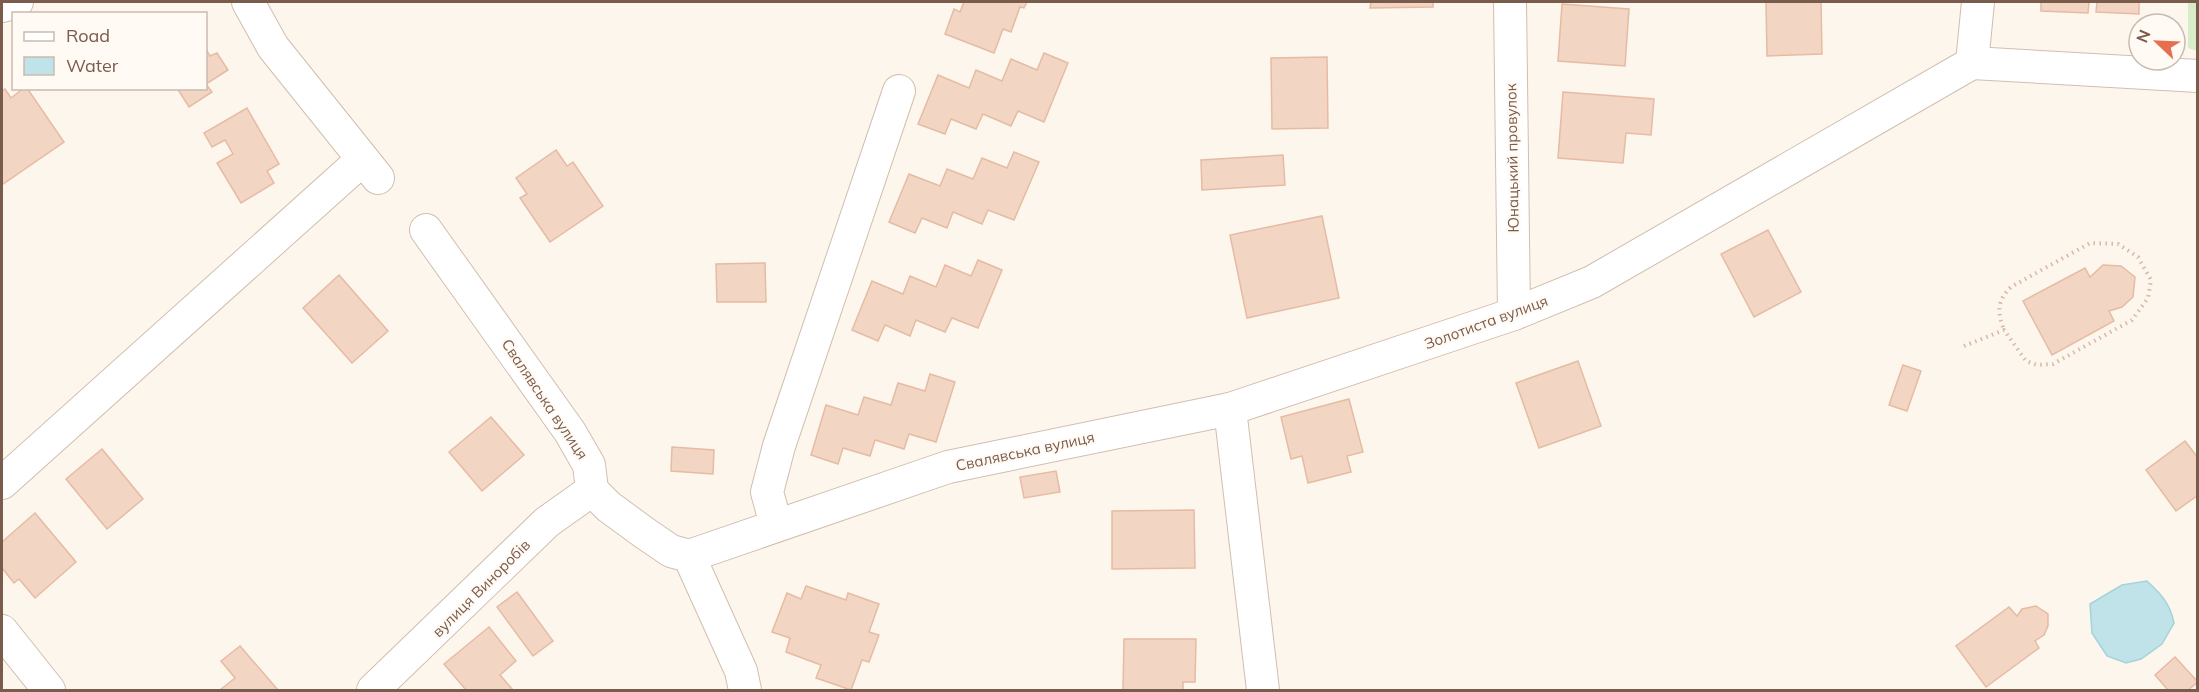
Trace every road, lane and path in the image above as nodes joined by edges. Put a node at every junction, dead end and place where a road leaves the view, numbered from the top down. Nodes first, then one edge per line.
1 (16, 2) edge
2 (248, 2) edge
3 (1510, 2) edge
4 (1978, 2) edge
5 (2, 6) edge
6 (1972, 63) junction
7 (2198, 75) edge
8 (899, 91) dead end
9 (426, 230) dead end
10 (1514, 314) junction
11 (2004, 330) junction
12 (1964, 346) dead end
13 (1230, 409) junction
14 (2, 483) edge
15 (592, 490) junction
16 (776, 525) junction
17 (689, 556) junction
18 (2, 631) edge
19 (49, 690) edge
20 (373, 690) edge
21 (746, 690) edge
22 (1263, 690) edge

1 - 5 street
2 - 14 street
3 - 10 street, Юнацький провулок
4 - 6 street
6 - 7 street
6 - 10 street, Золотиста вулиця
8 - 16 street
9 - 15 street, Свалявська вулиця
10 - 13 street, Золотиста вулиця
11 - 11 path
11 - 12 path
13 - 16 street, Свалявська вулиця
13 - 22 street
15 - 17 street
15 - 20 street, вулиця Виноробів
16 - 17 street, Свалявська вулиця
17 - 21 street
18 - 19 street

